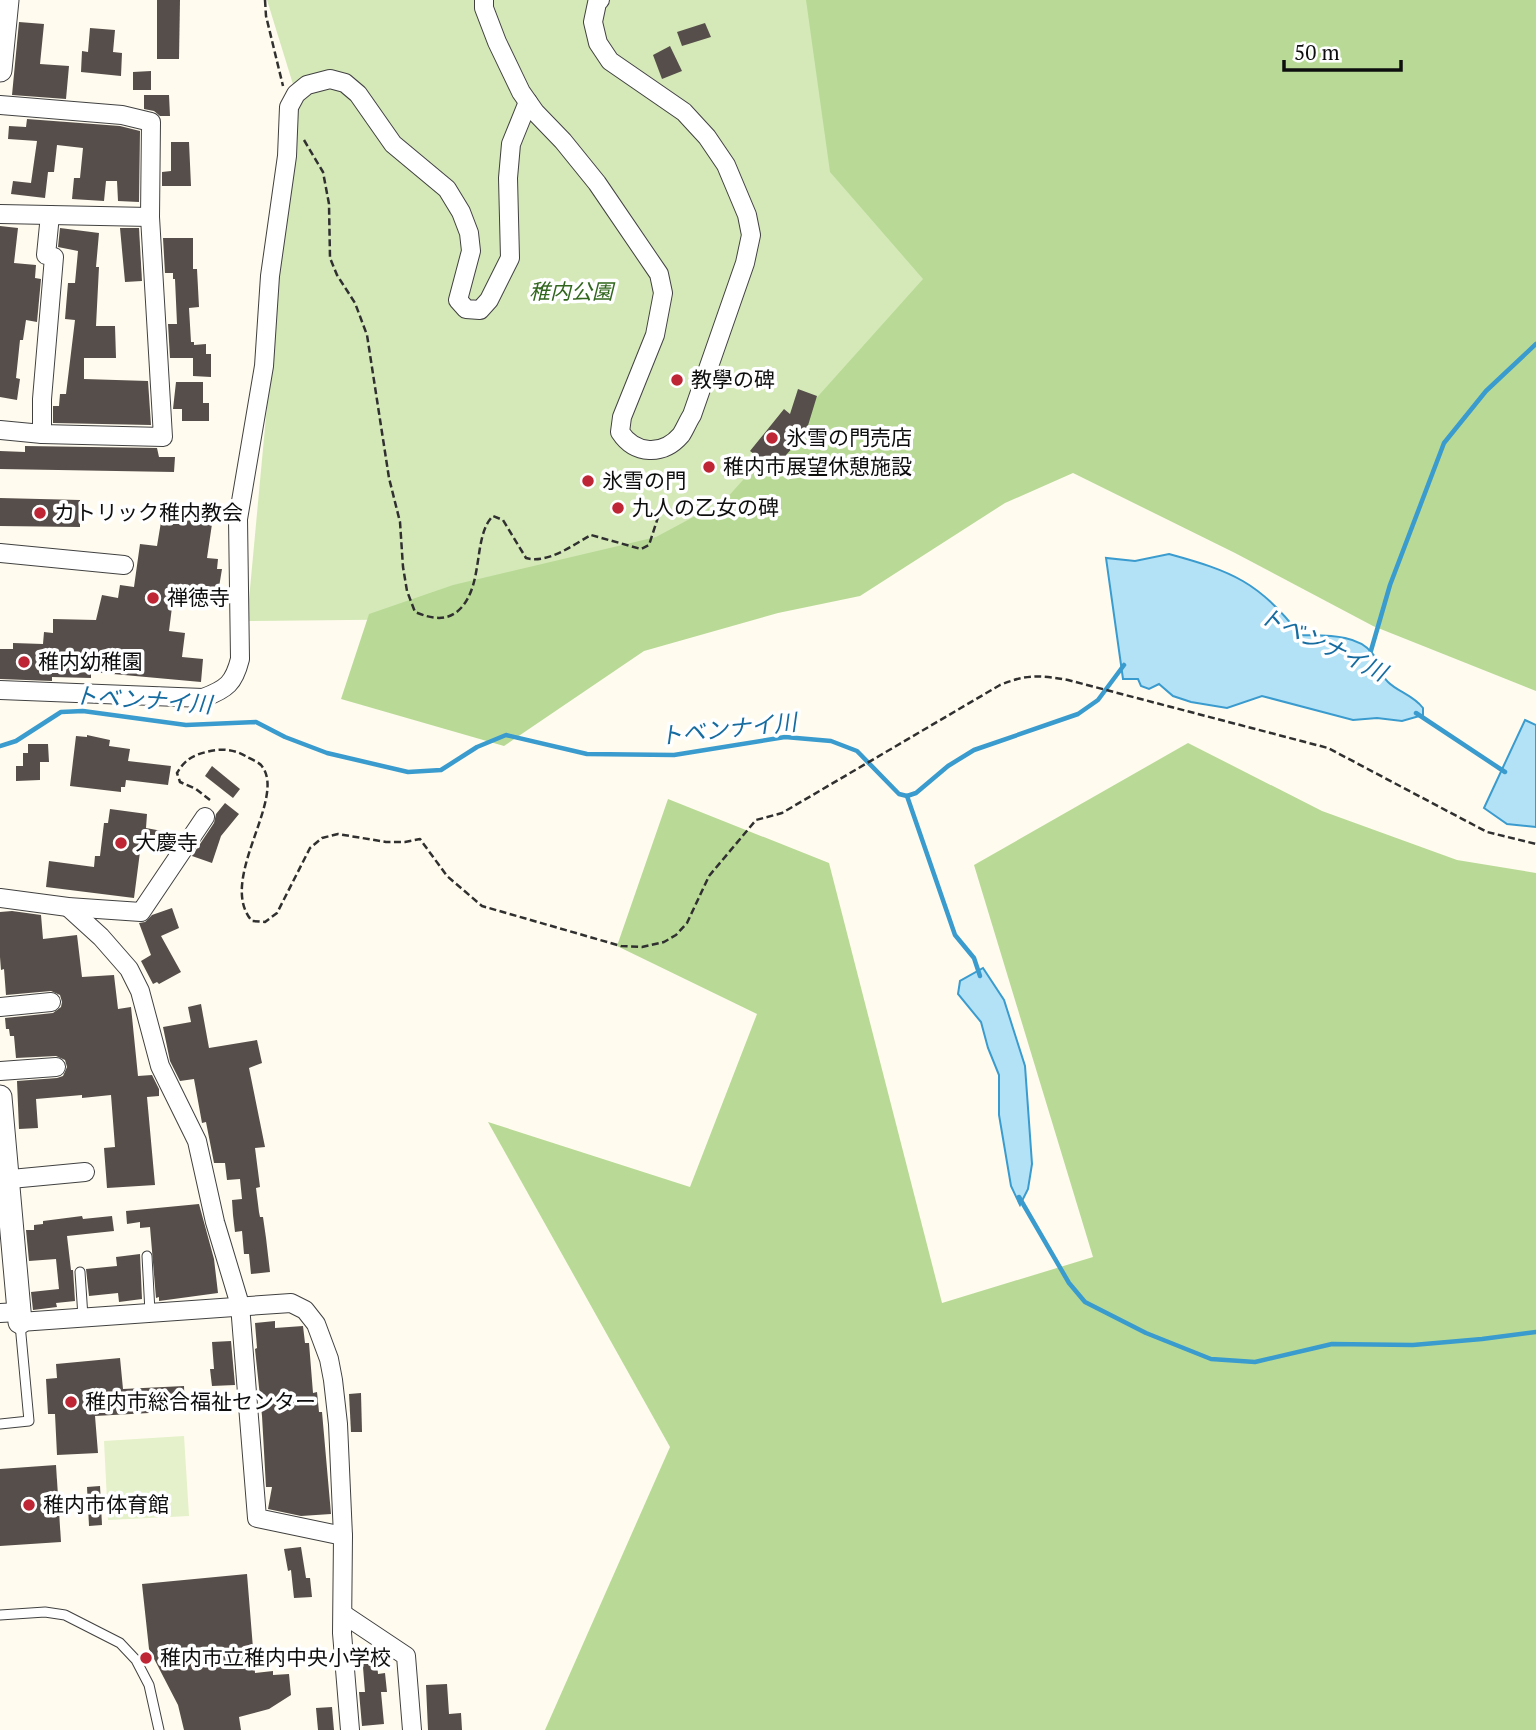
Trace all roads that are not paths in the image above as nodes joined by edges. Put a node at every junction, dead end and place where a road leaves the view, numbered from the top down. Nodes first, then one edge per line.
1 (7, 0) edge
2 (484, 0) edge
3 (600, 0) edge
4 (0, 70) edge
5 (528, 102) junction
6 (0, 106) edge
7 (0, 214) edge
8 (50, 215) junction
9 (150, 217) junction
10 (0, 430) edge
11 (42, 434) junction
12 (0, 553) edge
13 (124, 565) dead end
14 (0, 690) edge
15 (205, 817) road end
16 (0, 898) edge
17 (68, 907) junction
18 (51, 1002) dead end
19 (0, 1007) edge
20 (56, 1067) dead end
21 (0, 1072) edge
22 (0, 1097) edge
23 (85, 1172) dead end
24 (4, 1180) edge
25 (147, 1256) dead end
26 (80, 1272) dead end
27 (240, 1305) junction
28 (150, 1312) junction
29 (13, 1316) edge
30 (83, 1317) junction
31 (0, 1424) edge
32 (343, 1536) junction
33 (342, 1614) junction
34 (0, 1615) edge
35 (159, 1730) edge
36 (349, 1730) edge
37 (412, 1730) edge

1 - 4 street
2 - 5 street
3 - 5 street
5 - 14 street
6 - 9 street
7 - 8 street
8 - 9 street
8 - 11 street
9 - 11 street
10 - 11 street
12 - 13 street
15 - 17 street
16 - 17 street
17 - 27 street
18 - 19 street
20 - 21 street
22 - 24 street
23 - 24 street
24 - 29 street
25 - 28 lane
26 - 30 lane
27 - 28 street
27 - 32 street
27 - 32 street
28 - 30 street
29 - 30 street
29 - 31 lane
32 - 33 street
33 - 36 street
33 - 37 street
34 - 35 lane

